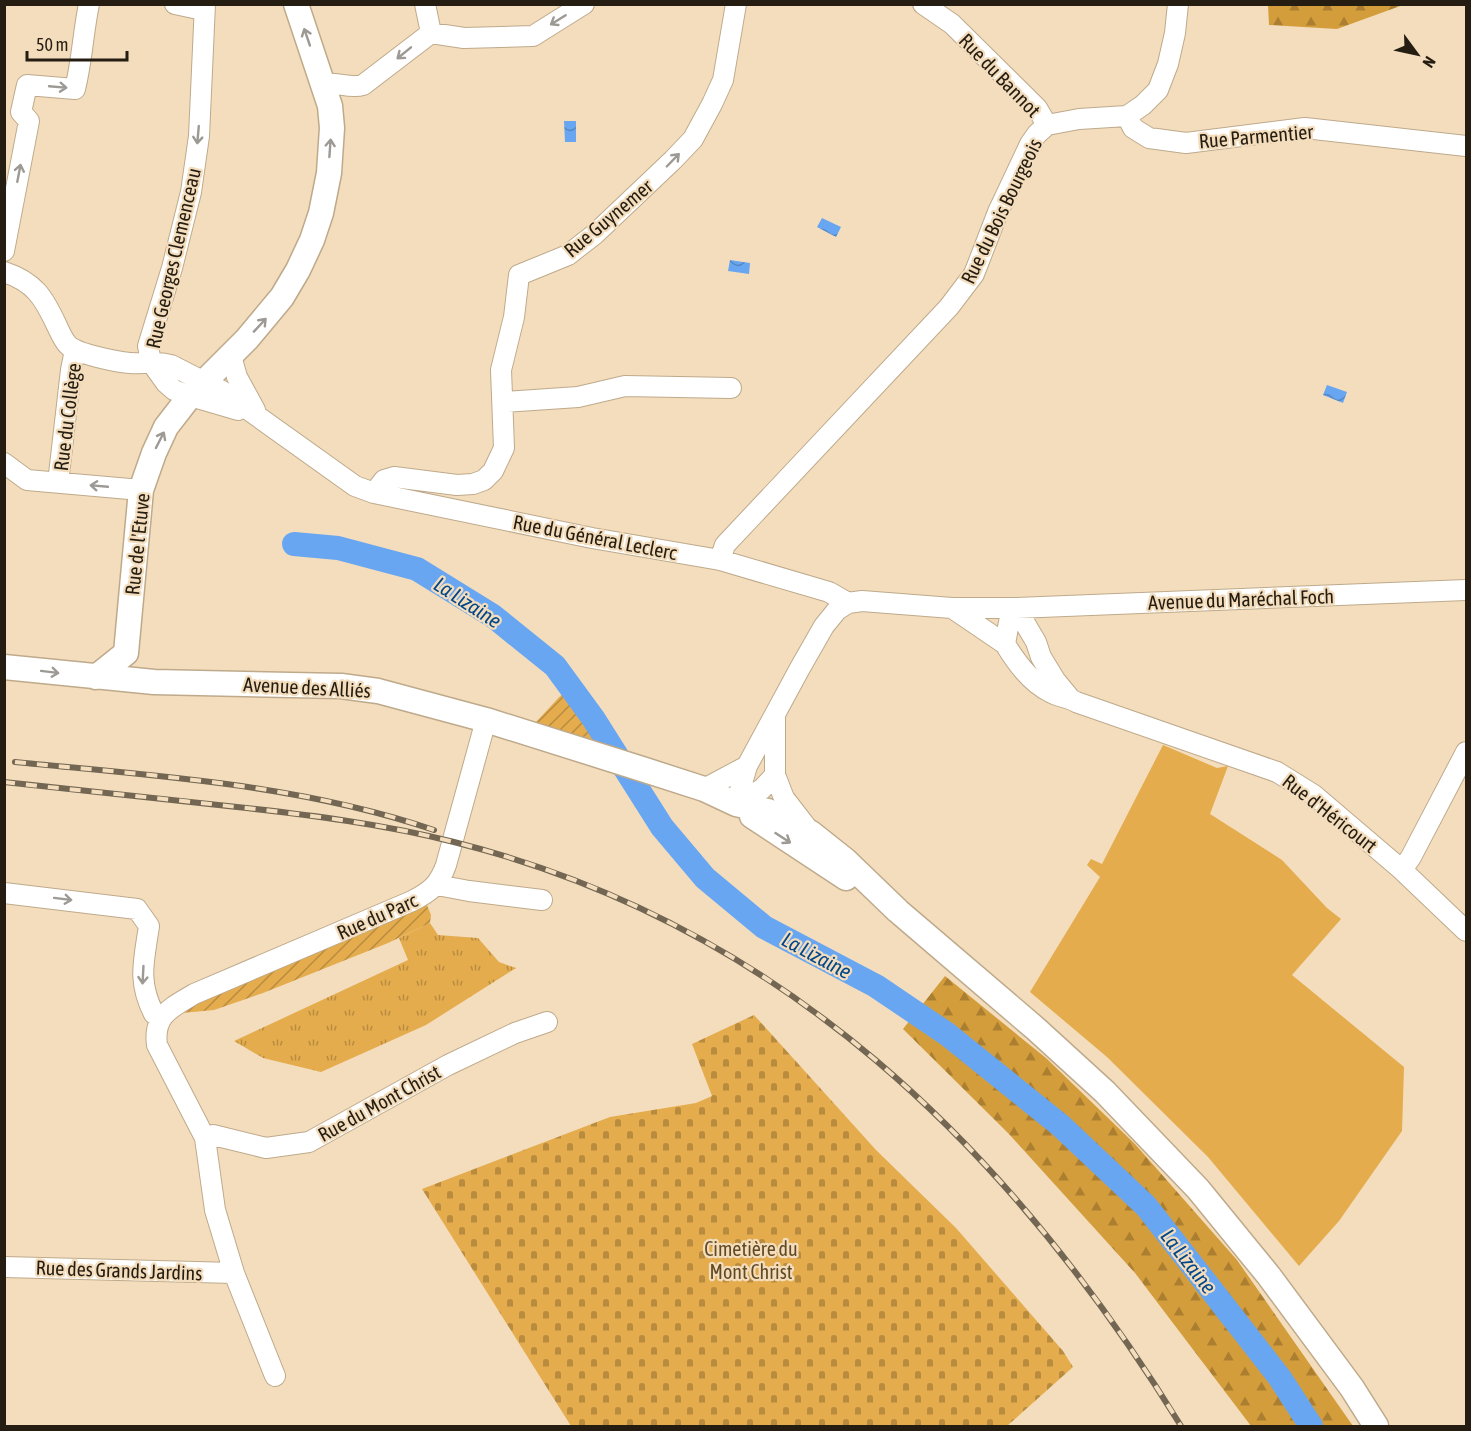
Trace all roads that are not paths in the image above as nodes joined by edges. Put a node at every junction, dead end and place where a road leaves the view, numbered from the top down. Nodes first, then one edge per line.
1 (89, 4) edge
2 (175, 4) edge
3 (296, 4) edge
4 (425, 4) edge
5 (584, 4) edge
6 (736, 4) edge
7 (923, 4) edge
8 (1178, 4) edge
9 (204, 7) edge
10 (431, 33) junction
11 (324, 84) junction
12 (13, 111) edge
13 (1127, 116) junction
14 (1047, 125) junction
15 (1467, 146) edge
16 (4, 251) edge
17 (4, 272) edge
18 (75, 350) junction
19 (231, 356) junction
20 (151, 362) junction
21 (731, 388) dead end
22 (197, 389) junction
23 (503, 402) junction
24 (258, 415) junction
25 (4, 463) edge
26 (58, 483) junction
27 (141, 490) junction
28 (374, 493) junction
29 (720, 560) junction
30 (1467, 590) edge
31 (848, 603) junction
32 (1056, 606) junction
33 (952, 608) junction
34 (1016, 608) junction
35 (1036, 642) junction
36 (1005, 644) junction
37 (126, 653) junction
38 (4, 667) edge
39 (96, 677) junction
40 (154, 682) junction
41 (1069, 697) junction
42 (775, 716) junction
43 (486, 720) junction
44 (1467, 752) edge
45 (747, 766) junction
46 (775, 775) junction
47 (704, 789) junction
48 (736, 804) junction
49 (811, 833) junction
50 (1402, 870) junction
51 (437, 885) junction
52 (4, 893) edge
53 (542, 900) dead end
54 (898, 911) junction
55 (1467, 931) edge
56 (160, 1017) junction
57 (547, 1022) dead end
58 (205, 1138) junction
59 (4, 1267) edge
60 (234, 1273) junction
61 (275, 1376) dead end
62 (1376, 1426) edge

12 -> 1 street
2 - 9 street, Rue Georges Clemenceau
11 -> 3 main road, Rue de l'Etuve
4 - 10 street
5 -> 10 street
23 -> 6 street, Rue Guynemer
7 - 14 street, Rue du Bannot
8 - 13 street
9 -> 20 street, Rue Georges Clemenceau
10 -> 11 street
19 -> 11 main road, Rue de l'Etuve
16 -> 12 street
13 - 14 street, Rue du Bois Bourgeois
13 - 15 street, Rue Parmentier
14 - 29 street, Rue du Bois Bourgeois
17 - 18 street
18 - 20 street
18 - 26 street, Rue du Collège
19 - 22 main road, Rue de l'Etuve
19 - 24 street, Rue du Général Leclerc
20 - 22 street, Rue du Général Leclerc
21 - 23 street
22 - 24 street, Rue du Général Leclerc
27 -> 22 main road, Rue de l'Etuve
23 - 28 street, Rue Guynemer
24 - 28 street, Rue du Général Leclerc
25 - 26 street
27 -> 26 street
27 - 37 main road, Rue de l'Etuve
28 - 29 street, Rue du Général Leclerc
29 - 31 street, Rue du Général Leclerc
30 - 32 street, Avenue du Maréchal Foch
31 - 33 street, Rue du Général Leclerc
31 - 42 street
32 - 34 street, Avenue du Maréchal Foch
32 - 35 street
33 - 34 street, Rue du Général Leclerc
33 - 36 street, Rue du Général Leclerc
34 - 35 street
34 - 36 street
35 - 41 street
36 - 41 street, Rue d'Héricourt
37 - 39 main road
37 - 40 main road
38 -> 39 main road, Avenue des Alliés
39 - 40 main road, Avenue des Alliés
40 - 43 main road, Avenue des Alliés
41 - 50 street, Rue d'Héricourt
42 - 45 street
42 - 46 street
43 - 47 main road, Avenue des Alliés
43 - 51 street, Rue du Parc
44 - 50 street
45 - 47 street
45 - 48 street
46 - 48 street
46 - 49 street
47 - 48 main road, Avenue des Alliés
48 - 49 main road
48 -> 54 main road
49 - 54 main road
50 - 55 street, Rue d'Héricourt
51 - 53 street
51 - 56 street, Rue du Parc
52 -> 56 street
54 - 62 main road
56 - 58 street
57 - 58 street, Rue du Mont Christ
58 - 60 street
59 - 60 street, Rue des Grands Jardins
60 - 61 street

